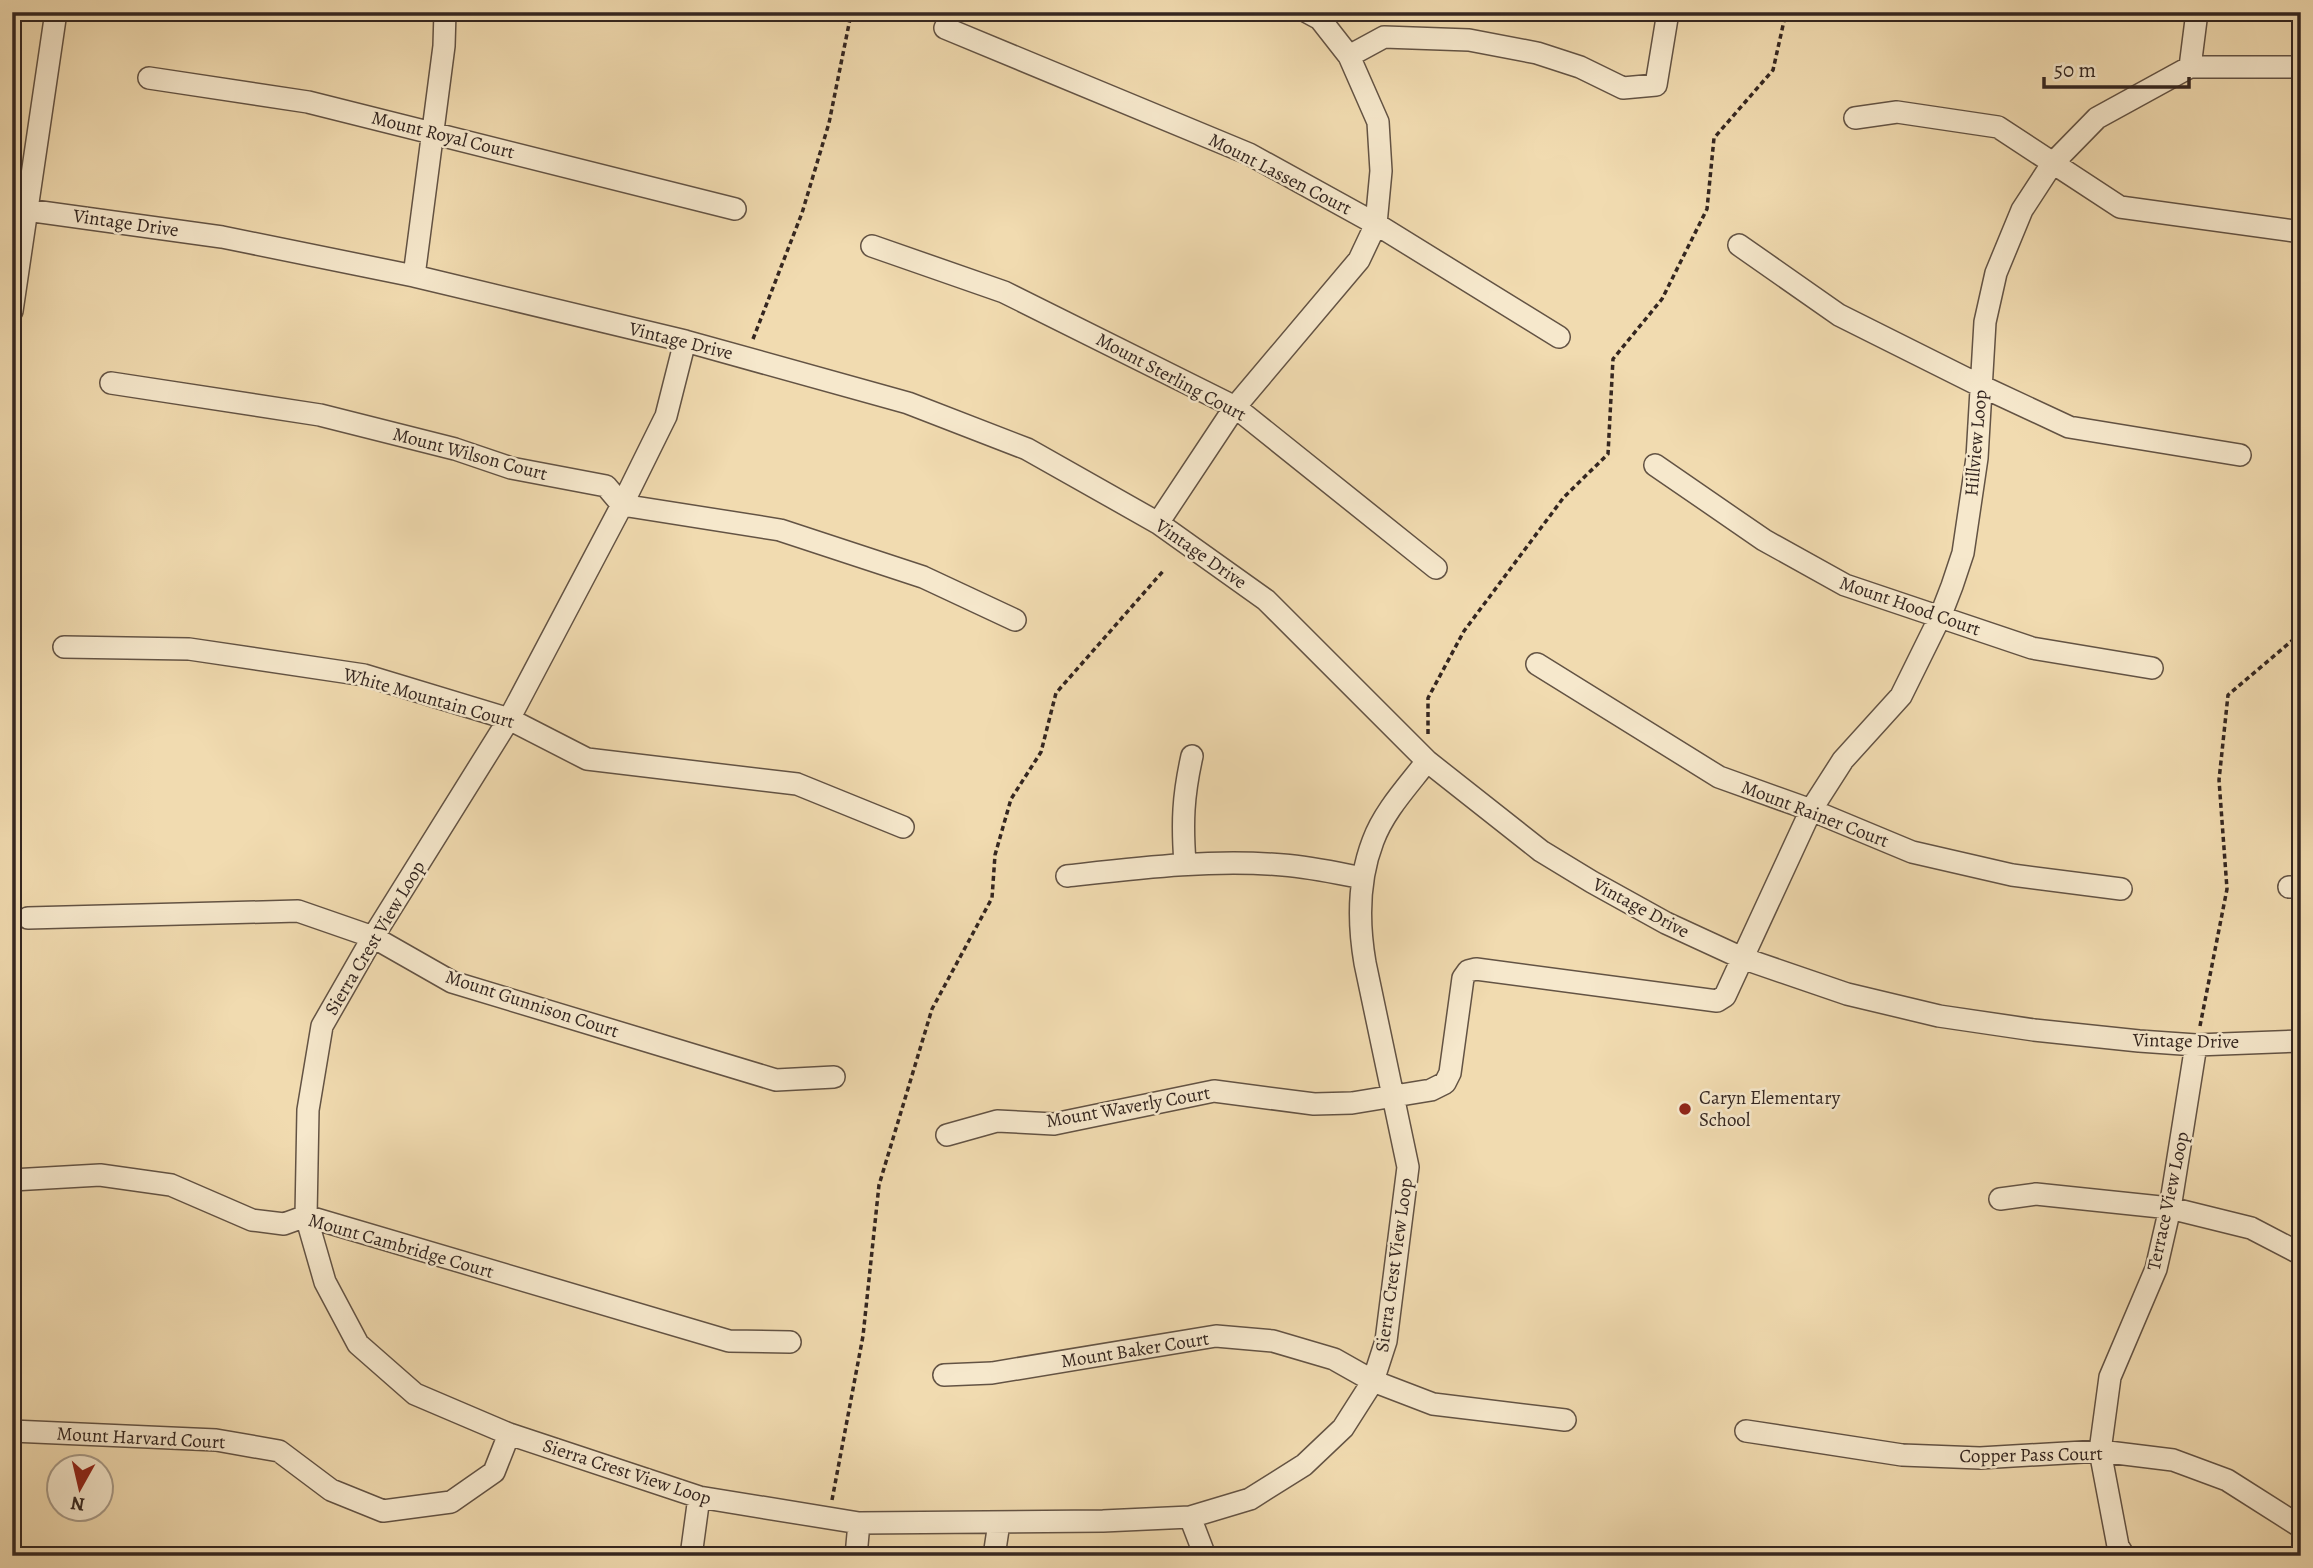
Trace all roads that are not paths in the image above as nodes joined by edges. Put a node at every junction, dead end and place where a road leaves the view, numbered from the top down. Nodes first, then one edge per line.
1 (56, 12) edge
2 (445, 12) edge
3 (1307, 12) edge
4 (1668, 12) edge
5 (2197, 12) edge
6 (945, 28) dead end
7 (1349, 56) junction
8 (2190, 66) junction
9 (2301, 67) edge
10 (149, 78) dead end
11 (1855, 118) dead end
12 (433, 133) junction
13 (2052, 164) junction
14 (20, 209) edge
15 (735, 209) dead end
16 (1376, 223) junction
17 (2301, 232) edge
18 (1739, 244) dead end
19 (872, 246) dead end
20 (414, 276) junction
21 (12, 311) edge
22 (1559, 337) dead end
23 (685, 341) junction
24 (111, 383) dead end
25 (1981, 386) junction
26 (1235, 407) junction
27 (2240, 456) dead end
28 (1655, 465) dead end
29 (622, 505) junction
30 (1158, 523) junction
31 (1436, 568) dead end
32 (1940, 617) junction
33 (1015, 620) dead end
34 (64, 647) dead end
35 (1537, 664) dead end
36 (2152, 668) dead end
37 (509, 719) junction
38 (1192, 756) dead end
39 (1427, 761) junction
40 (1811, 810) junction
41 (903, 827) dead end
42 (1185, 863) junction
43 (1067, 876) dead end
44 (1363, 878) junction
45 (2121, 889) dead end
46 (28, 918) dead end
47 (373, 937) junction
48 (1742, 958) junction
49 (1725, 996) joint
50 (2301, 1041) edge
51 (2196, 1045) junction
52 (834, 1077) dead end
53 (1392, 1095) junction
54 (947, 1135) dead end
55 (12, 1180) edge
56 (2000, 1199) dead end
57 (2170, 1208) junction
58 (306, 1216) junction
59 (2301, 1254) edge
60 (790, 1342) dead end
61 (944, 1375) dead end
62 (1374, 1381) junction
63 (1564, 1420) dead end
64 (12, 1431) edge
65 (1746, 1431) dead end
66 (509, 1434) junction
67 (2100, 1451) junction
68 (699, 1497) junction
69 (1190, 1517) junction
70 (859, 1523) junction
71 (999, 1523) junction
72 (2301, 1527) edge
73 (691, 1556) edge
74 (856, 1556) edge
75 (994, 1556) edge
76 (1205, 1556) edge
77 (2124, 1556) edge

1 - 14 street
2 - 12 street
3 - 7 street
4 - 7 street
5 - 8 street
6 - 16 street, Mount Lassen Court
7 - 16 street
8 - 9 street, Hillview Loop
8 - 13 street, Hillview Loop
10 - 12 street, Mount Royal Court
11 - 13 street
12 - 15 street, Mount Royal Court
12 - 20 street
13 - 17 street
13 - 25 street, Hillview Loop
14 - 20 street, Vintage Drive
14 - 21 street
16 - 22 street, Mount Lassen Court
16 - 26 street
18 - 25 street
19 - 26 street, Mount Sterling Court
20 - 23 street, Vintage Drive
23 - 29 street, Sierra Crest View Loop
23 - 30 street, Vintage Drive
24 - 29 street, Mount Wilson Court
25 - 27 street
25 - 32 street, Hillview Loop
26 - 30 street
26 - 31 street, Mount Sterling Court
28 - 32 street, Mount Hood Court
29 - 33 street, Mount Wilson Court
29 - 37 street, Sierra Crest View Loop
30 - 39 street, Vintage Drive
32 - 36 street, Mount Hood Court
32 - 40 street, Hillview Loop
34 - 37 street, White Mountain Court
35 - 40 street, Mount Rainer Court
37 - 41 street, White Mountain Court
37 - 47 street, Sierra Crest View Loop
38 - 42 street
39 - 44 street, Sierra Crest View Loop
39 - 48 street, Vintage Drive
40 - 45 street, Mount Rainer Court
40 - 48 street, Hillview Loop
42 - 43 street
42 - 44 street
44 - 53 street, Sierra Crest View Loop
46 - 47 street, Mount Gunnison Court
47 - 52 street, Mount Gunnison Court
47 - 58 street, Sierra Crest View Loop
48 - 49 street, Hillview Loop
48 - 51 street, Vintage Drive
49 - 53 street, Mount Waverly Court
50 - 51 street, Vintage Drive
51 - 57 street, Terrace View Loop
53 - 54 street, Mount Waverly Court
53 - 62 street, Sierra Crest View Loop
55 - 58 street, Mount Cambridge Court
56 - 57 street
57 - 59 street
57 - 67 street, Terrace View Loop
58 - 60 street, Mount Cambridge Court
58 - 66 street, Sierra Crest View Loop
61 - 62 street, Mount Baker Court
62 - 63 street, Mount Baker Court
62 - 69 street, Sierra Crest View Loop
64 - 66 street, Mount Harvard Court
65 - 67 street, Copper Pass Court
66 - 68 street, Sierra Crest View Loop
67 - 72 street, Copper Pass Court
67 - 77 street, Terrace View Loop
68 - 70 street, Sierra Crest View Loop
68 - 73 street
69 - 71 street, Sierra Crest View Loop
69 - 76 street
70 - 71 street, Sierra Crest View Loop
70 - 74 street
71 - 75 street

